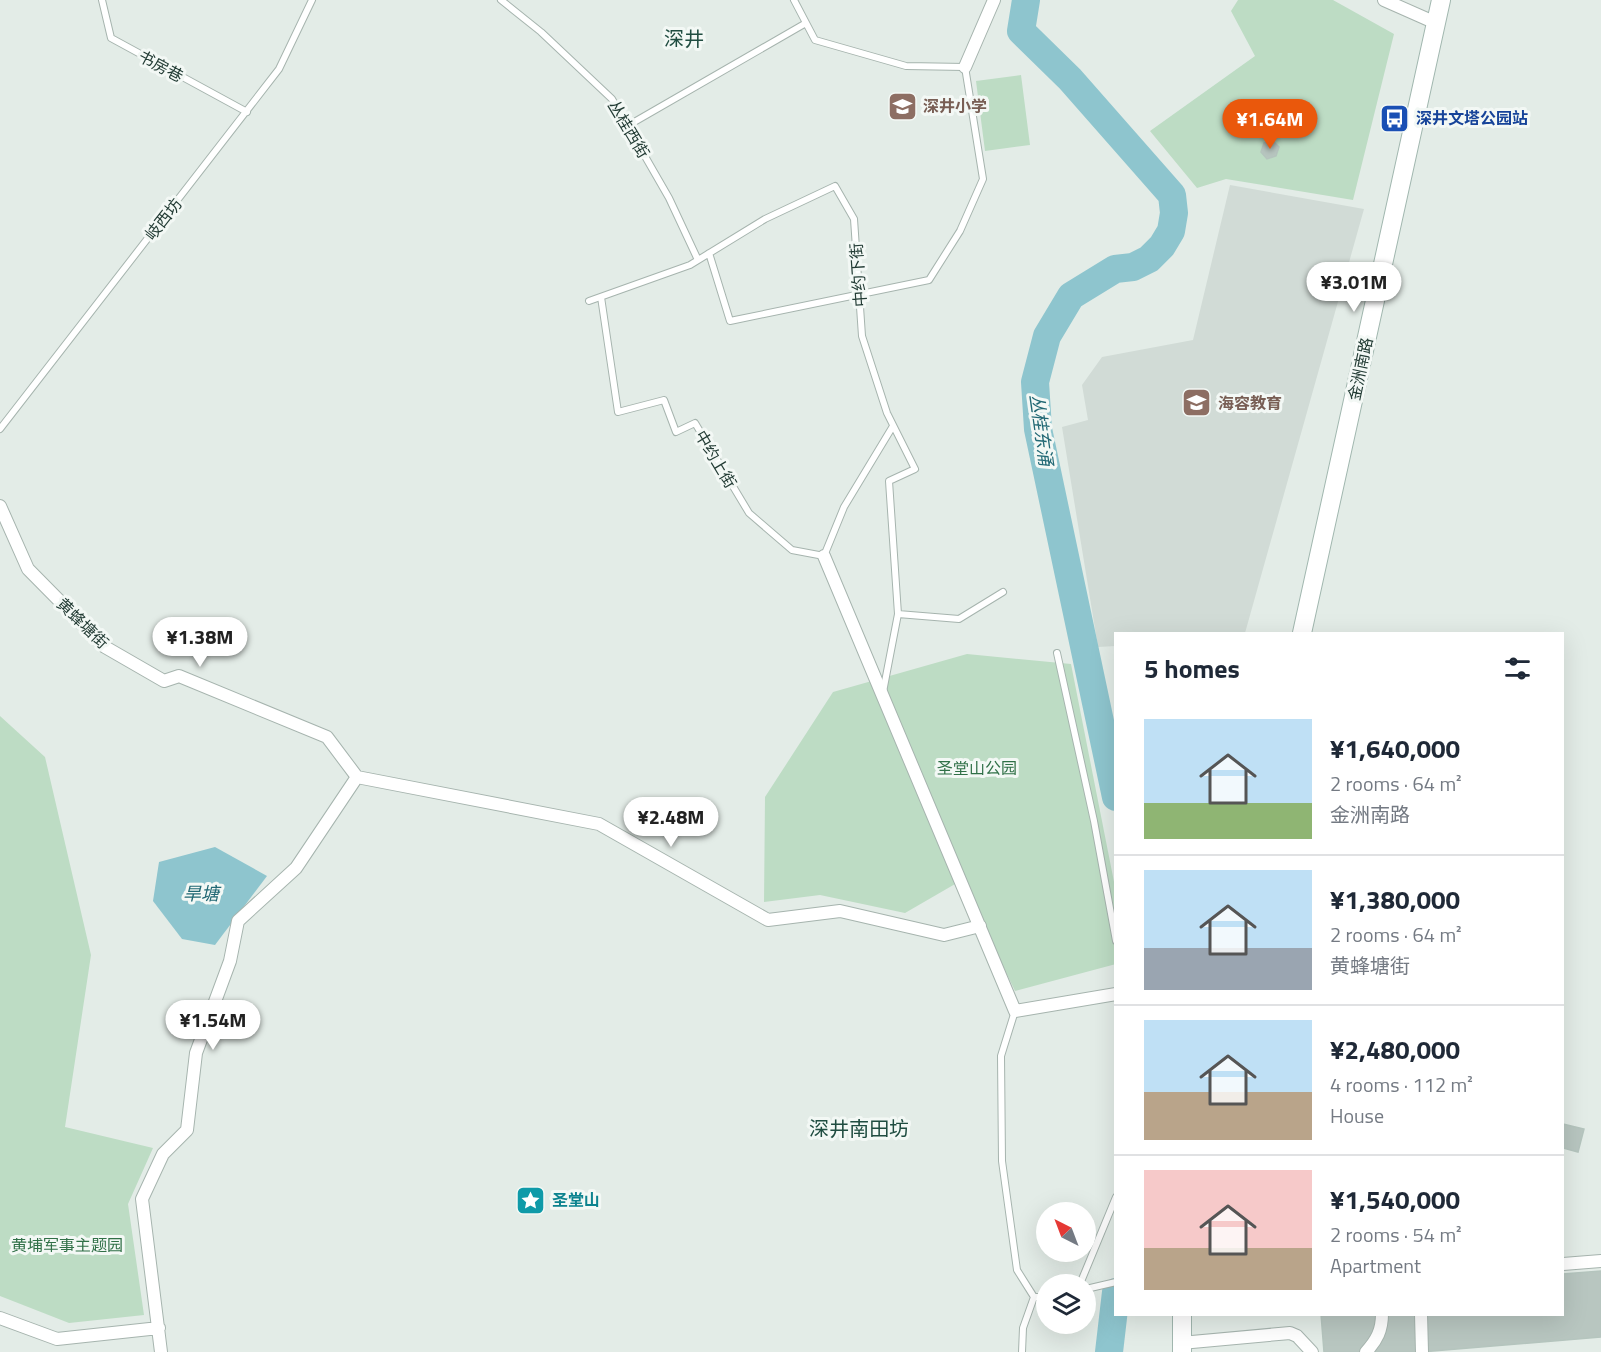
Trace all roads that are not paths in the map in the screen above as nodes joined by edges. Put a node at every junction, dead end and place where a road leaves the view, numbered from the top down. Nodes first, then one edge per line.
1 (102, 0) edge
2 (312, 0) edge
3 (501, 0) edge
4 (794, 0) edge
5 (994, 0) edge
6 (1384, 0) edge
7 (1441, 0) edge
8 (806, 23) junction
9 (1436, 23) junction
10 (965, 67) junction
11 (247, 112) junction
12 (629, 125) junction
13 (709, 253) junction
14 (698, 260) junction
15 (860, 295) junction
16 (601, 297) junction
17 (589, 302) dead end
18 (892, 426) junction
19 (0, 429) edge
20 (0, 506) edge
21 (824, 556) junction
22 (1003, 592) dead end
23 (898, 614) junction
24 (1302, 632) edge
25 (1057, 653) dead end
26 (883, 692) junction
27 (357, 777) junction
28 (980, 926) junction
29 (1114, 931) edge
30 (1114, 994) edge
31 (1015, 1011) junction
32 (1114, 1202) edge
33 (1601, 1261) edge
34 (1564, 1264) edge
35 (1084, 1274) edge
36 (1114, 1282) edge
37 (1096, 1287) edge
38 (1034, 1297) joint
39 (1182, 1316) edge
40 (1382, 1316) edge
41 (1421, 1316) edge
42 (0, 1318) edge
43 (159, 1328) junction
44 (1181, 1348) edge
45 (161, 1352) edge
46 (1022, 1352) edge
47 (1312, 1352) edge
48 (1366, 1352) edge
49 (1422, 1352) edge

1 - 11 lane, 书房巷
2 - 11 lane, 岐西坊
3 - 12 lane, 丛桂西街
4 - 8 lane
5 - 10 street
6 - 9 street
7 - 9 main road, 金洲南路
8 - 10 lane
8 - 12 lane
9 - 24 main road, 金洲南路
10 - 15 lane
11 - 19 lane, 岐西坊
12 - 14 lane, 丛桂西街
13 - 14 lane, 中约下街
13 - 15 lane
13 - 15 lane, 中约下街
14 - 16 lane, 中约下街
15 - 18 lane, 中约下街
16 - 17 lane, 中约下街
16 - 21 lane, 中约上街
18 - 21 lane
18 - 23 lane, 中约下街
20 - 27 street, 黄蜂塘街
21 - 26 street
22 - 23 lane
23 - 26 lane
25 - 29 lane
26 - 28 street
27 - 28 street
27 - 43 street
28 - 31 street
30 - 31 street
31 - 38 lane
32 - 35 lane
33 - 34 street
36 - 37 lane
38 - 46 lane
39 - 44 main road
40 - 48 street
41 - 49 street
42 - 43 street
43 - 45 street
44 - 47 street

